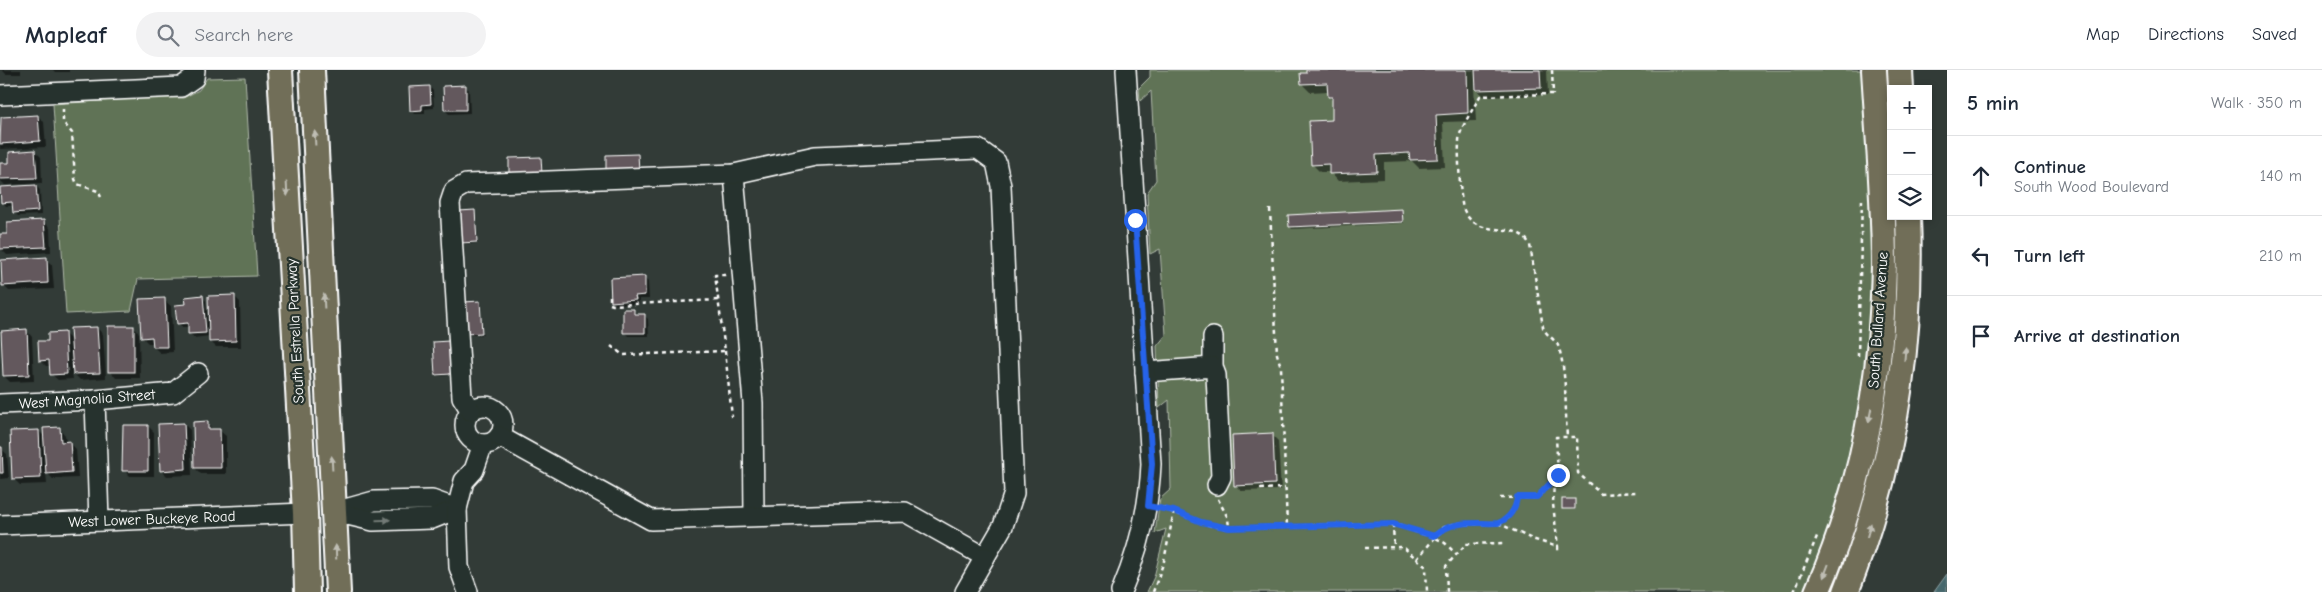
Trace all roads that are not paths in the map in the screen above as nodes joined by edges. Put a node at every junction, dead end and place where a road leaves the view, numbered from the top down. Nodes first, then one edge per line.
1 (280, 70) edge
2 (312, 70) edge
3 (1126, 70) edge
4 (1874, 70) edge
5 (1900, 70) edge
6 (194, 74) edge
7 (1901, 85) edge
8 (0, 95) edge
9 (734, 174) junction
10 (1908, 220) edge
11 (1213, 337) dead end
12 (1213, 367) junction
13 (1145, 372) junction
14 (198, 374) dead end
15 (95, 400) junction
16 (0, 404) edge
17 (471, 411) junction
18 (485, 440) junction
19 (1217, 486) road end
20 (457, 509) junction
21 (335, 512) junction
22 (305, 513) junction
23 (754, 516) junction
24 (99, 521) junction
25 (0, 525) edge
26 (985, 557) junction
27 (307, 592) edge
28 (338, 592) edge
29 (468, 592) edge
30 (965, 592) edge
31 (1121, 592) edge
32 (1817, 592) edge
33 (1846, 592) edge

1 -> 22 main road, South Estrella Parkway
21 -> 2 main road, South Estrella Parkway
3 - 13 street
4 -> 32 main road, South Bullard Avenue
5 - 7 main road
6 - 8 street
9 - 17 street
9 - 23 street
9 - 26 street
33 -> 10 main road, South Bullard Avenue
11 - 12 street
12 - 13 street
12 - 19 street
13 - 31 street
14 - 15 street, West Magnolia Street
15 - 16 street, West Magnolia Street
15 - 24 street
17 - 18 street
17 - 18 street
18 - 20 street
18 - 23 street
20 - 21 street
20 - 29 street
21 - 22 main road
28 -> 21 main road, South Estrella Parkway
22 - 24 street, West Lower Buckeye Road
22 - 27 main road, South Estrella Parkway
23 - 26 street
24 - 25 street, West Lower Buckeye Road
26 - 30 street

